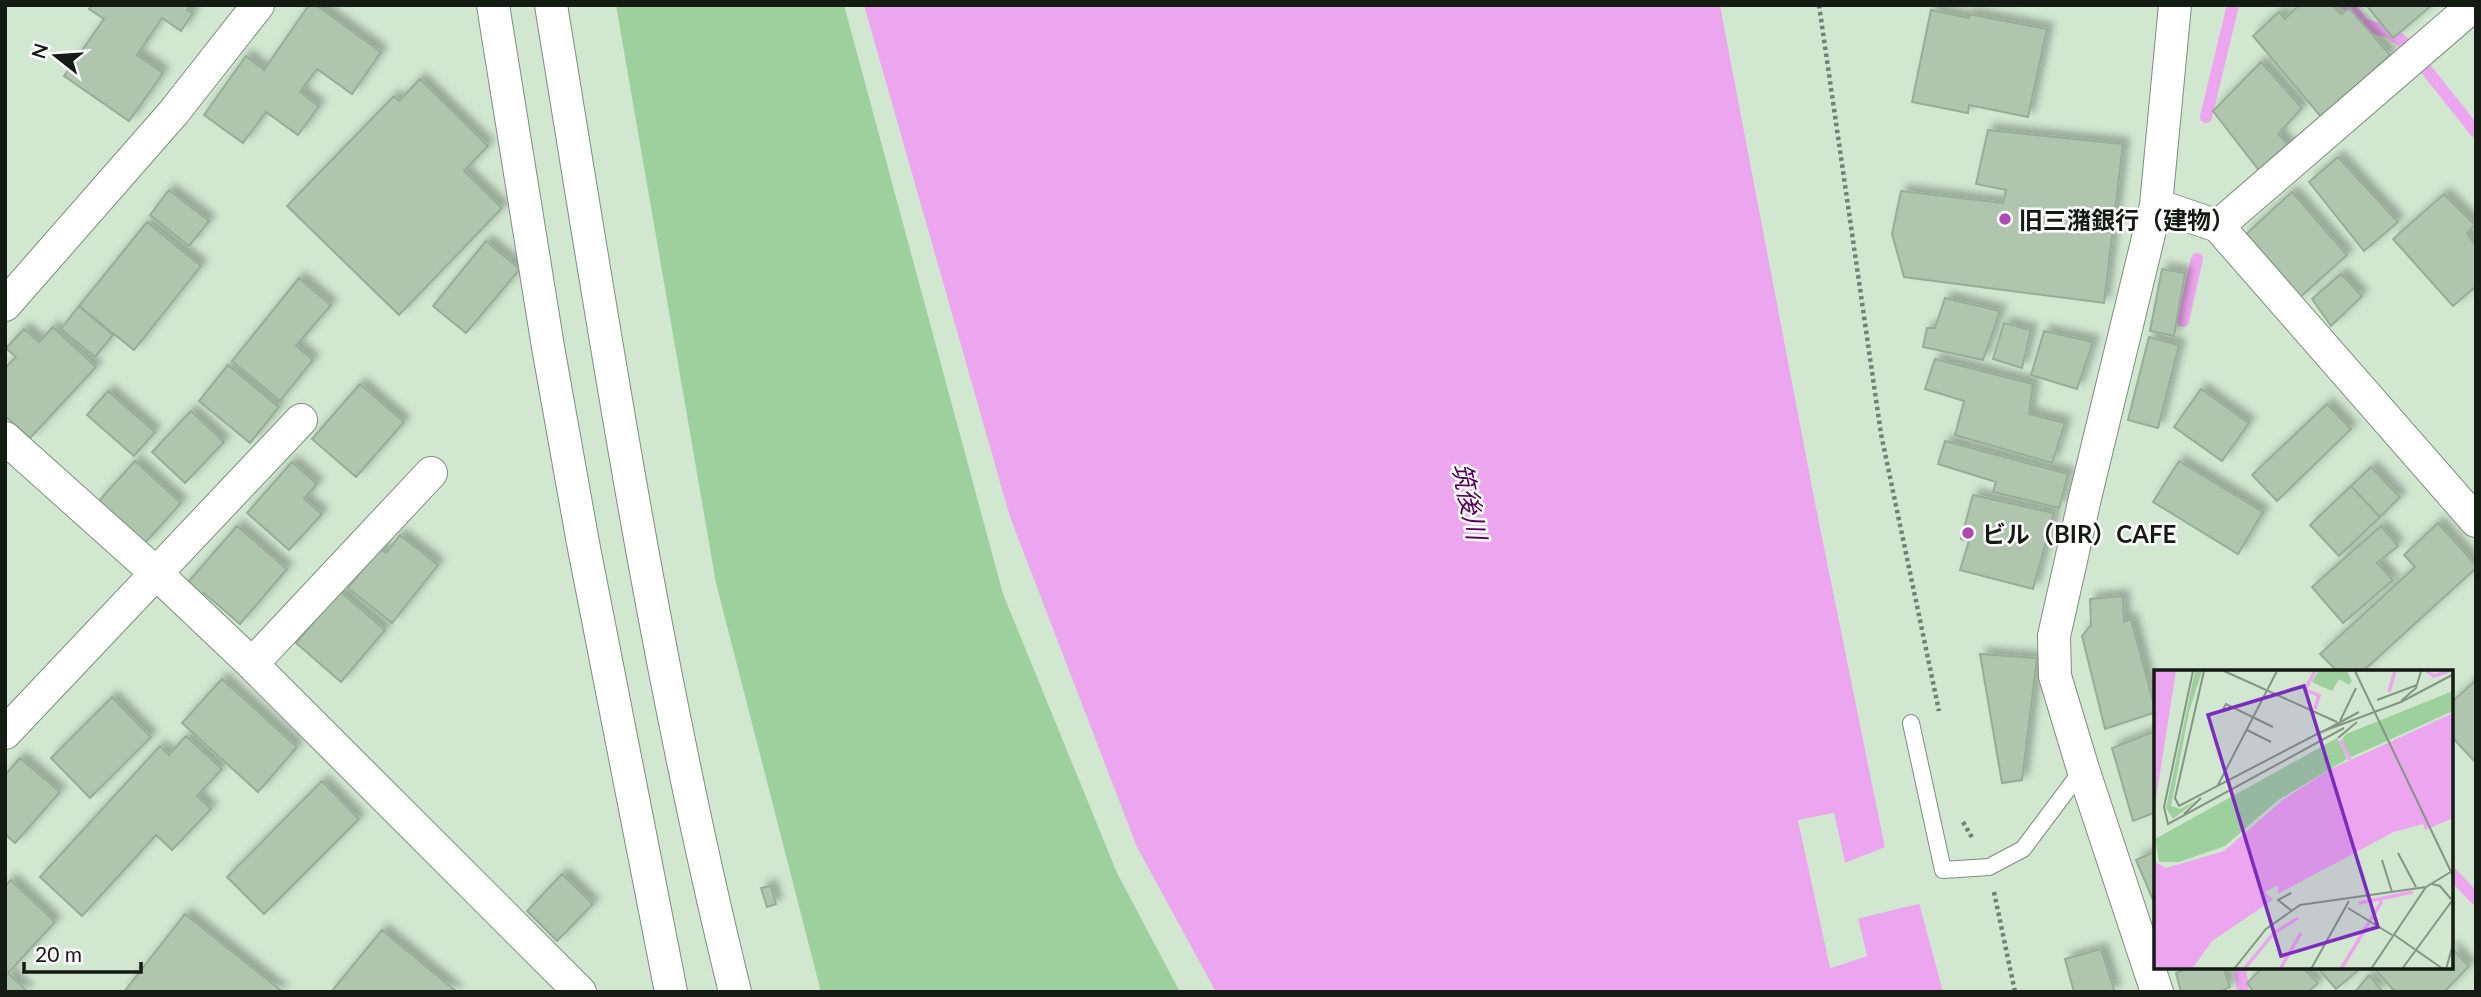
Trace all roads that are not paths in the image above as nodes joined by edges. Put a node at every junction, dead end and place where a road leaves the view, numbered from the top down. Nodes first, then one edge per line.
1 (258, 5) edge
2 (493, 5) edge
3 (551, 5) edge
4 (2175, 5) edge
5 (2474, 5) edge
6 (2156, 205) junction
7 (2218, 226) junction
8 (5, 305) edge
9 (301, 420) dead end
10 (5, 438) edge
11 (431, 472) dead end
12 (2476, 521) edge
13 (158, 574) junction
14 (252, 664) junction
15 (1911, 723) dead end
16 (5, 733) edge
17 (2083, 769) junction
18 (580, 992) edge
19 (671, 992) edge
20 (735, 992) edge
21 (2157, 992) edge

1 - 8 street
2 - 19 street
3 - 20 street
4 - 6 street
5 - 7 street
6 - 7 street
6 - 17 street
7 - 12 street
9 - 13 street
10 - 13 street
11 - 14 street
13 - 14 street
13 - 16 street
14 - 18 street
15 - 17 lane
17 - 21 street

